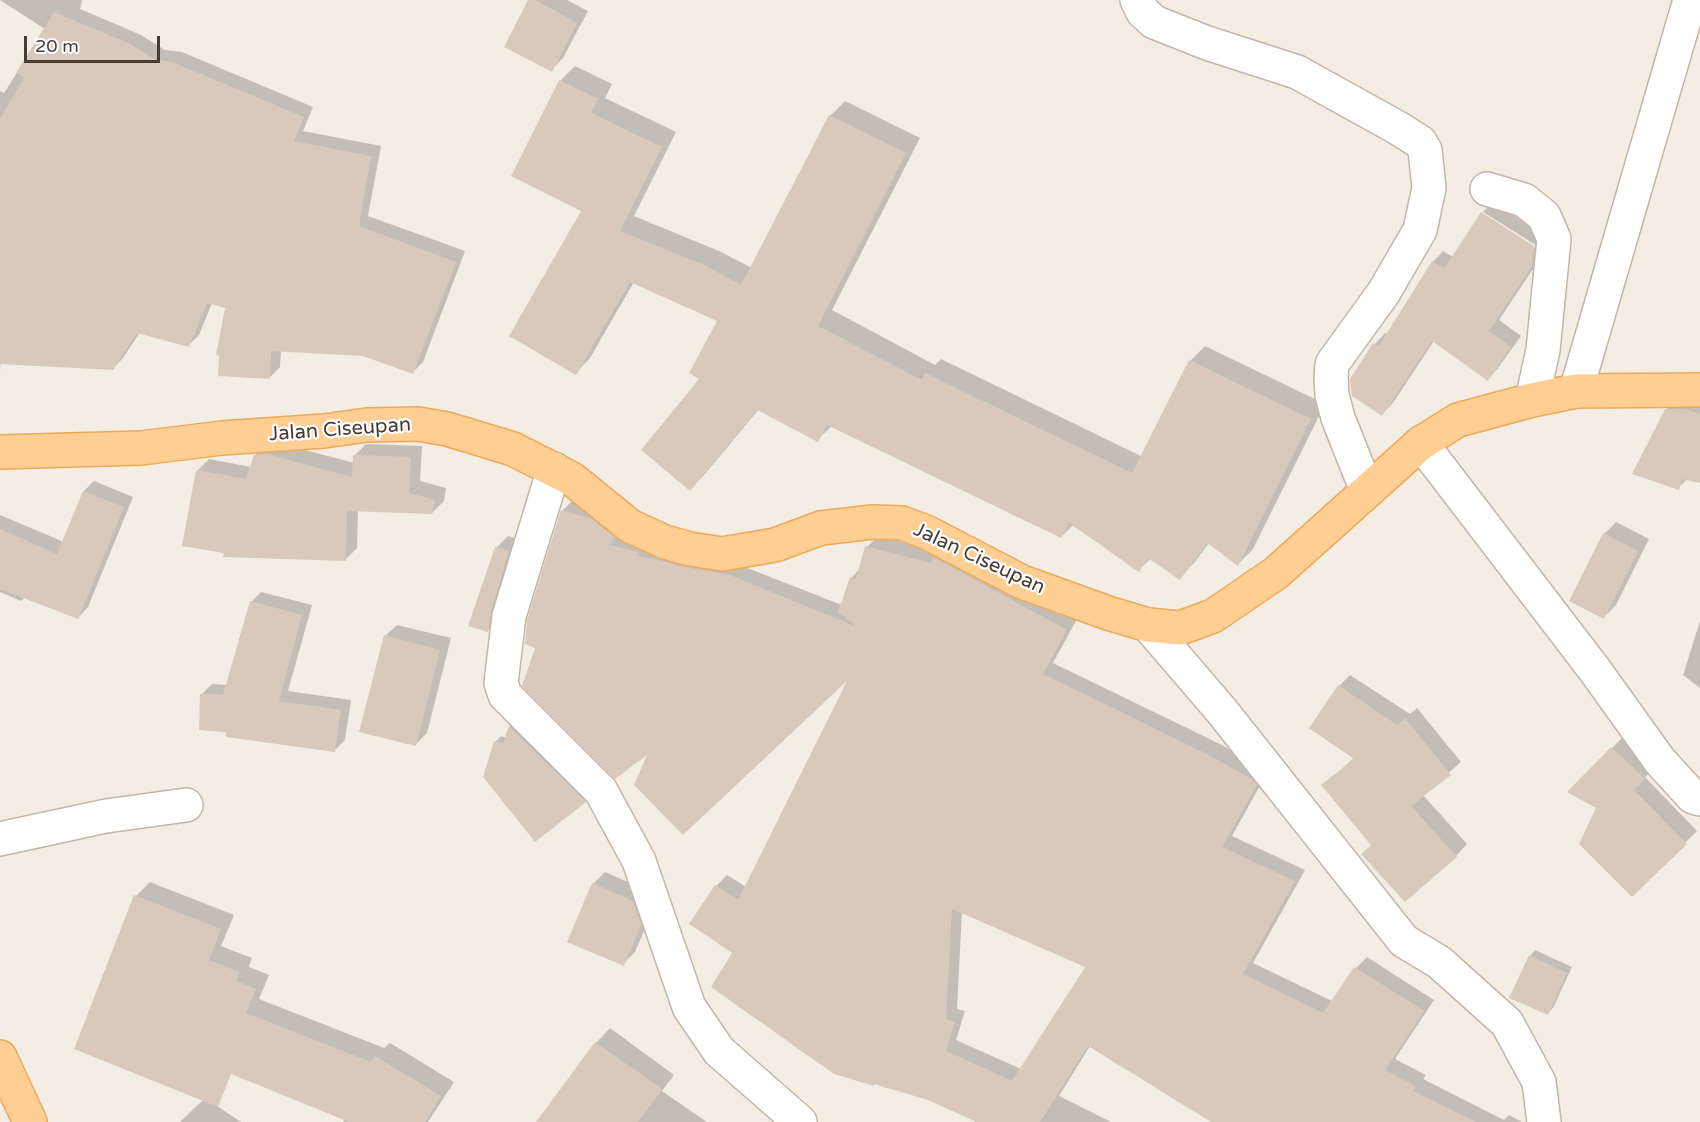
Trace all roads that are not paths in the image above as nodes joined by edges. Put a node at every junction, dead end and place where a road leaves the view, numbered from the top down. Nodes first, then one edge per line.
1 (1137, 0) edge
2 (1690, 0) edge
3 (1487, 189) dead end
4 (1700, 390) edge
5 (1576, 391) junction
6 (1532, 400) junction
7 (1421, 443) junction
8 (0, 452) edge
9 (554, 470) junction
10 (1366, 491) junction
11 (1148, 625) junction
12 (1700, 799) edge
13 (186, 805) dead end
14 (0, 839) edge
15 (0, 1057) edge
16 (30, 1122) edge
17 (800, 1122) edge
18 (1544, 1122) edge

1 - 10 street
2 - 5 street
3 - 6 street
4 - 5 main road, Jalan Ciseupan
5 - 6 main road, Jalan Ciseupan
6 - 7 main road, Jalan Ciseupan
7 - 10 main road, Jalan Ciseupan
7 - 12 street
8 - 9 main road, Jalan Ciseupan
9 - 11 main road, Jalan Ciseupan
9 - 17 street
10 - 11 main road, Jalan Ciseupan
11 - 18 street
13 - 14 street
15 - 16 main road

